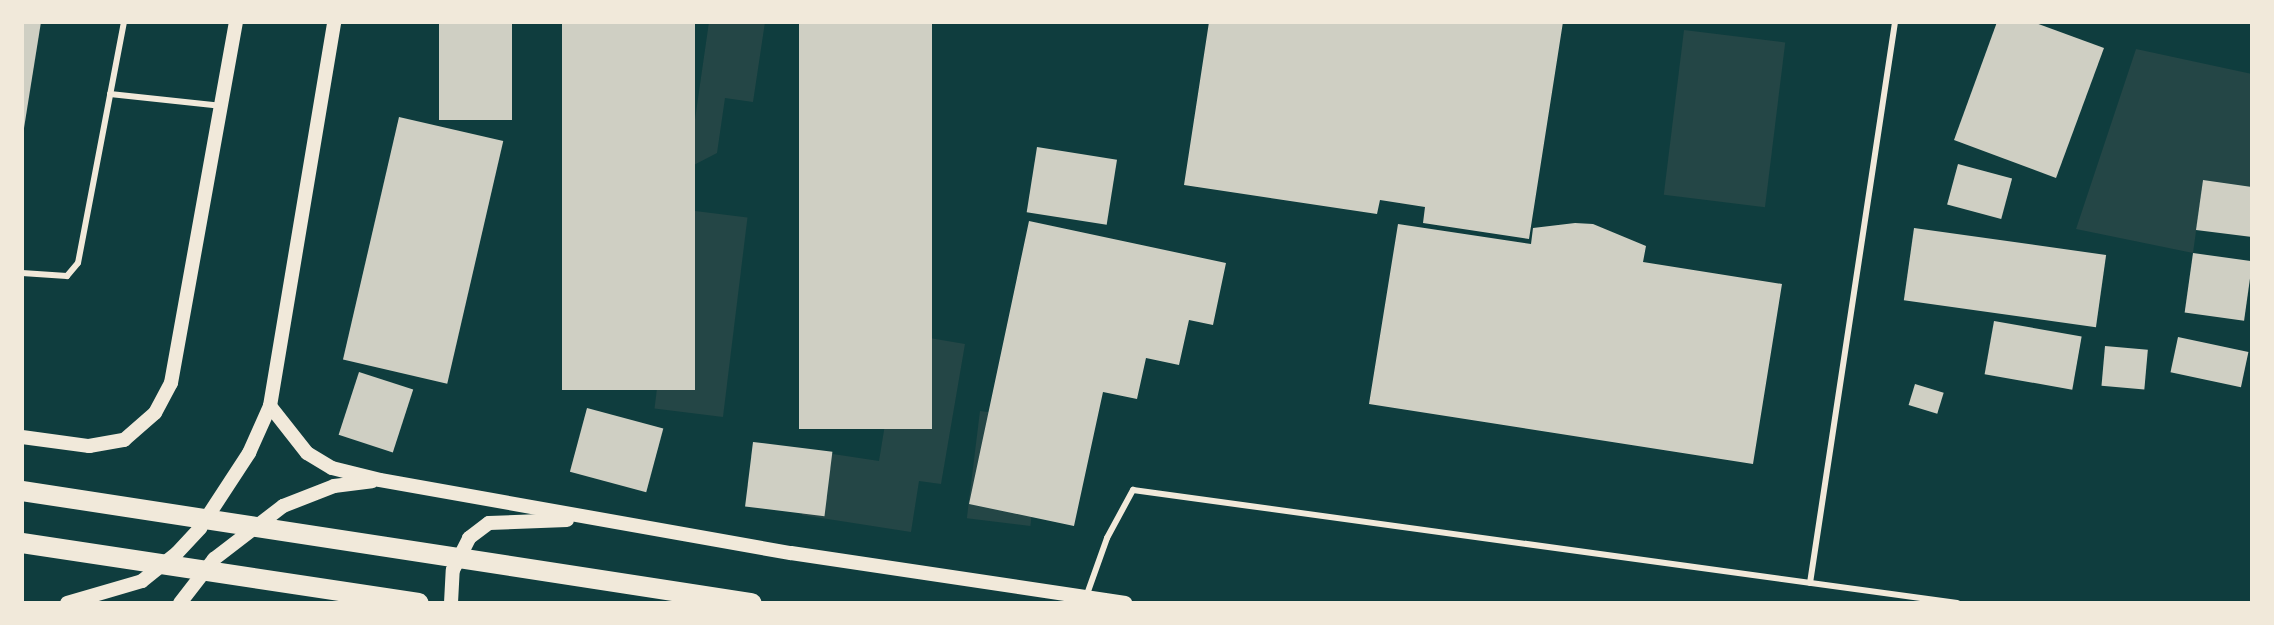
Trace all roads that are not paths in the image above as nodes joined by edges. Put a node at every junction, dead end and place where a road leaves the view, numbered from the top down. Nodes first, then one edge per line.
1 (124, 22) edge
2 (236, 22) edge
3 (334, 22) edge
4 (1895, 22) edge
5 (110, 94) junction
6 (222, 106) junction
7 (22, 273) edge
8 (270, 406) junction
9 (22, 437) edge
10 (380, 480) junction
11 (22, 491) edge
12 (595, 518) junction
13 (22, 543) edge
14 (1810, 583) junction
15 (1086, 597) junction
16 (67, 603) edge
17 (180, 603) edge
18 (418, 603) edge
19 (451, 603) edge
20 (751, 603) edge
21 (1125, 603) edge
22 (1957, 603) edge

1 - 5 lane
2 - 6 street
3 - 8 street
4 - 14 lane
5 - 6 lane
5 - 7 lane
6 - 9 street
8 - 10 street
8 - 16 street
10 - 12 street
10 - 17 street
11 - 20 main road
12 - 15 street
12 - 19 street
13 - 18 main road
14 - 15 lane
14 - 22 lane
15 - 21 street

